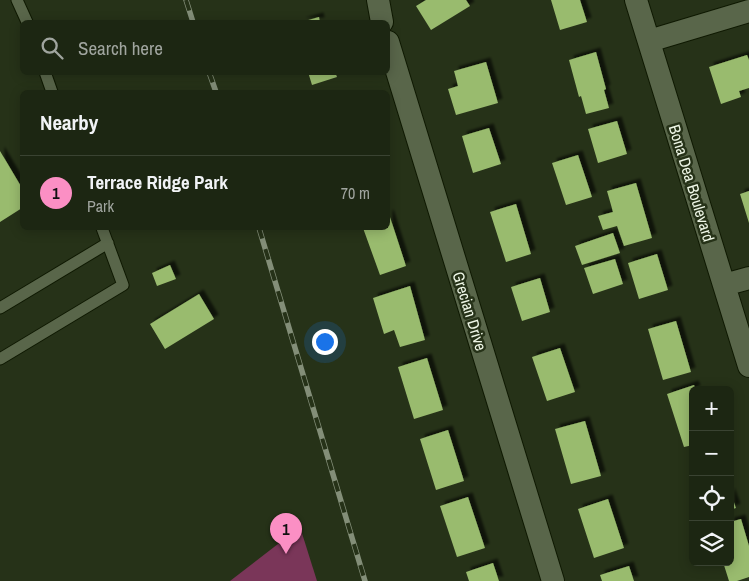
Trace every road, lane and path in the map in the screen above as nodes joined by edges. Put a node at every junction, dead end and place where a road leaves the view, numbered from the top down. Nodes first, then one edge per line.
1 (17, 0) edge
2 (378, 0) edge
3 (636, 0) edge
4 (749, 11) edge
5 (26, 20) edge
6 (382, 20) edge
7 (649, 41) junction
8 (390, 49) edge
9 (46, 75) edge
10 (51, 90) edge
11 (103, 230) edge
12 (108, 243) junction
13 (749, 278) edge
14 (724, 285) junction
15 (0, 308) edge
16 (0, 359) edge
17 (749, 366) edge
18 (553, 581) edge

1 - 5 lane
2 - 6 street
3 - 7 street, Bona Dea Boulevard
4 - 7 street
7 - 14 street, Bona Dea Boulevard
8 - 18 street, Grecian Drive
9 - 10 lane
11 - 12 lane
12 - 15 lane
12 - 16 lane
13 - 14 street
14 - 17 street, Bona Dea Boulevard

